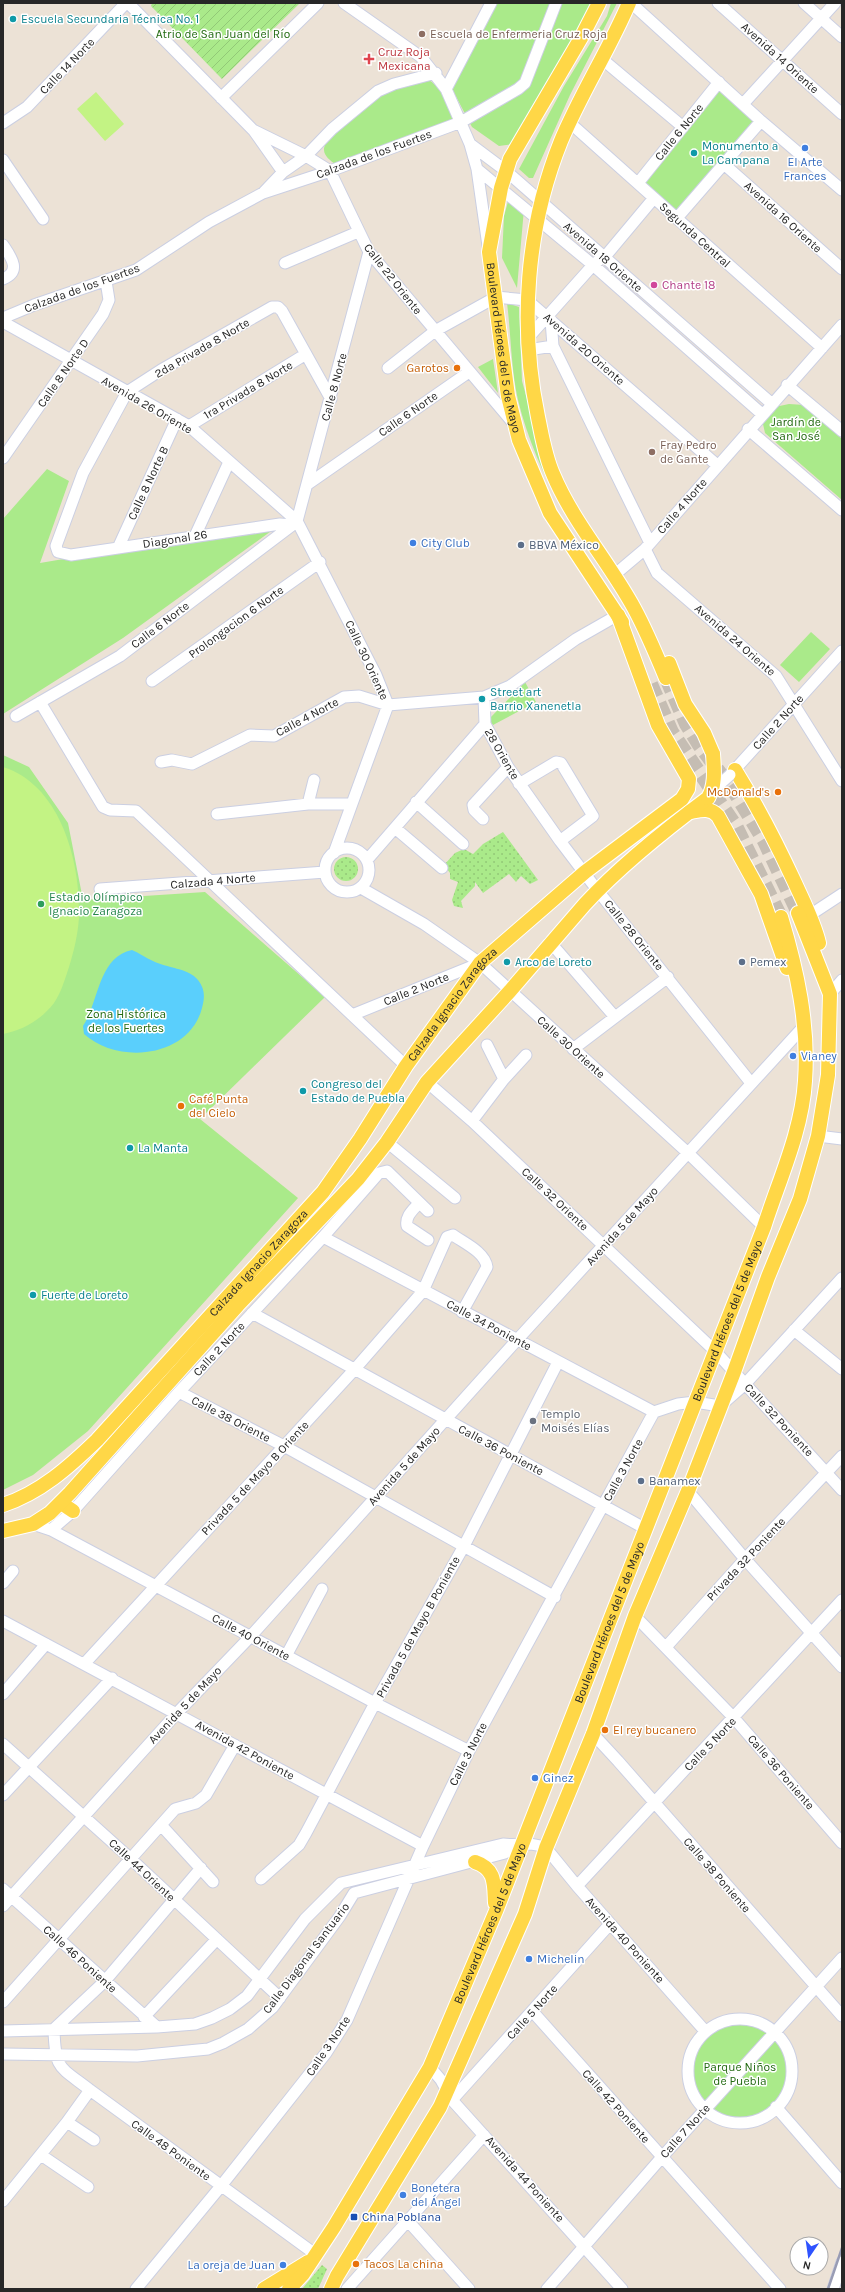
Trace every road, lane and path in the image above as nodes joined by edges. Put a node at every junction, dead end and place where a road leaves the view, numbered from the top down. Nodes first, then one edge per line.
1 (127, 3) edge
2 (318, 3) edge
3 (344, 3) edge
4 (491, 3) edge
5 (556, 3) edge
6 (599, 3) edge
7 (630, 3) edge
8 (718, 3) edge
9 (804, 3) edge
10 (835, 3) edge
11 (821, 18) junction
12 (842, 37) edge
13 (602, 59) junction
14 (782, 60) junction
15 (436, 73) junction
16 (719, 82) junction
17 (446, 89) junction
18 (221, 98) junction
19 (743, 104) junction
20 (842, 114) edge
21 (761, 121) junction
22 (461, 122) junction
23 (569, 122) junction
24 (3, 123) edge
25 (683, 127) junction
26 (253, 130) junction
27 (470, 144) junction
28 (306, 156) junction
29 (3, 160) edge
30 (725, 165) junction
31 (477, 168) junction
32 (330, 171) junction
33 (506, 171) junction
34 (283, 172) junction
35 (638, 183) junction
36 (501, 188) junction
37 (842, 190) edge
38 (263, 193) junction
39 (654, 198) junction
40 (542, 204) junction
41 (677, 218) junction
42 (43, 219) dead end
43 (538, 220) junction
44 (358, 232) junction
45 (3, 245) edge
46 (369, 252) junction
47 (489, 252) junction
48 (603, 257) junction
49 (285, 263) dead end
50 (593, 265) junction
51 (842, 269) edge
52 (3, 279) edge
53 (106, 281) junction
54 (496, 297) junction
55 (527, 300) junction
56 (3, 318) edge
57 (550, 318) junction
58 (3, 322) edge
59 (842, 325) edge
60 (434, 331) junction
61 (528, 344) junction
62 (553, 346) junction
63 (822, 348) junction
64 (306, 354) junction
65 (72, 361) junction
66 (388, 368) dead end
67 (469, 372) junction
68 (787, 385) junction
69 (127, 392) junction
70 (331, 399) junction
71 (771, 403) junction
72 (762, 414) junction
73 (178, 419) junction
74 (514, 425) junction
75 (189, 426) junction
76 (748, 429) junction
77 (842, 432) edge
78 (3, 458) edge
79 (229, 462) junction
80 (717, 465) junction
81 (308, 484) junction
82 (842, 510) edge
83 (294, 523) junction
84 (194, 536) junction
85 (647, 546) junction
86 (118, 548) junction
87 (320, 562) junction
88 (613, 576) junction
89 (634, 607) junction
90 (618, 615) junction
91 (842, 650) edge
92 (666, 678) tunnel mouth
93 (152, 681) dead end
94 (651, 684) tunnel mouth
95 (484, 697) junction
96 (40, 702) junction
97 (795, 703) junction
98 (388, 706) junction
99 (16, 716) dead end
100 (485, 724) junction
101 (161, 762) dead end
102 (508, 767) junction
103 (732, 773) junction
104 (314, 780) dead end
105 (842, 780) edge
106 (520, 784) junction
107 (710, 794) junction
108 (416, 802) junction
109 (308, 804) junction
110 (351, 804) junction
111 (690, 812) junction
112 (218, 814) dead end
113 (483, 819) dead end
114 (395, 828) junction
115 (560, 841) junction
116 (463, 844) dead end
117 (334, 853) junction
118 (367, 860) junction
119 (442, 868) dead end
120 (325, 872) junction
121 (585, 872) junction
122 (211, 881) junction
123 (361, 888) junction
124 (100, 890) dead end
125 (598, 891) junction
126 (842, 894) edge
127 (804, 914) junction
128 (781, 917) tunnel mouth
129 (550, 942) junction
130 (480, 963) junction
131 (668, 977) junction
132 (842, 980) edge
133 (510, 991) junction
134 (830, 994) junction
135 (352, 1016) junction
136 (615, 1017) junction
137 (805, 1025) junction
138 (487, 1045) dead end
139 (573, 1049) junction
140 (526, 1055) dead end
141 (406, 1066) junction
142 (504, 1079) junction
143 (427, 1082) junction
144 (751, 1083) junction
145 (472, 1121) junction
146 (818, 1136) junction
147 (842, 1139) edge
148 (387, 1142) junction
149 (688, 1153) junction
150 (363, 1182) junction
151 (455, 1198) dead end
152 (347, 1200) junction
153 (419, 1203) junction
154 (428, 1211) dead end
155 (764, 1227) junction
156 (323, 1237) junction
157 (428, 1240) dead end
158 (605, 1245) junction
159 (842, 1278) edge
160 (423, 1291) junction
161 (462, 1312) junction
162 (252, 1313) junction
163 (794, 1330) junction
164 (517, 1340) junction
165 (715, 1351) junction
166 (558, 1362) junction
167 (842, 1369) edge
168 (354, 1370) junction
169 (734, 1372) junction
170 (745, 1384) junction
171 (179, 1392) junction
172 (695, 1402) junction
173 (720, 1406) junction
174 (654, 1412) junction
175 (446, 1420) junction
176 (284, 1446) junction
177 (511, 1454) junction
178 (842, 1456) edge
179 (827, 1472) junction
180 (842, 1490) edge
181 (688, 1491) junction
182 (375, 1496) junction
183 (61, 1503) junction
184 (3, 1505) edge
185 (603, 1507) junction
186 (73, 1511) junction
187 (33, 1524) junction
188 (646, 1529) junction
189 (51, 1530) junction
190 (3, 1531) edge
191 (464, 1546) junction
192 (745, 1559) junction
193 (13, 1571) dead end
194 (3, 1583) edge
195 (155, 1586) junction
196 (322, 1589) dead end
197 (555, 1597) junction
198 (842, 1600) edge
199 (635, 1616) junction
200 (3, 1621) edge
201 (812, 1634) junction
202 (250, 1637) junction
203 (46, 1644) junction
204 (666, 1647) junction
205 (286, 1656) junction
206 (85, 1663) junction
207 (842, 1667) edge
208 (112, 1678) junction
209 (3, 1694) edge
210 (374, 1703) junction
211 (177, 1712) junction
212 (734, 1718) junction
213 (593, 1734) junction
214 (3, 1744) edge
215 (235, 1745) junction
216 (468, 1751) junction
217 (27, 1767) junction
218 (3, 1795) edge
219 (327, 1795) junction
220 (654, 1803) junction
221 (82, 1817) junction
222 (161, 1825) junction
223 (842, 1843) edge
224 (516, 1845) junction
225 (422, 1846) junction
226 (546, 1848) junction
227 (131, 1858) junction
228 (475, 1862) junction
229 (415, 1864) junction
230 (201, 1868) junction
231 (409, 1877) junction
232 (261, 1879) dead end
233 (213, 1882) dead end
234 (577, 1886) junction
235 (3, 1890) edge
236 (12, 1897) junction
237 (175, 1901) junction
238 (3, 1906) edge
239 (496, 1911) junction
240 (610, 1924) junction
241 (59, 1939) junction
242 (217, 1939) junction
243 (842, 1958) edge
244 (259, 1979) junction
245 (104, 1982) junction
246 (816, 1987) junction
247 (280, 1998) junction
248 (3, 2002) edge
249 (533, 2012) junction
250 (842, 2016) edge
251 (144, 2017) junction
252 (157, 2027) junction
253 (6, 2029) edge
254 (54, 2029) junction
255 (705, 2032) junction
256 (775, 2032) junction
257 (3, 2054) edge
258 (54, 2056) junction
259 (430, 2067) junction
260 (90, 2090) junction
261 (449, 2096) junction
262 (776, 2107) junction
263 (705, 2110) junction
264 (67, 2122) junction
265 (484, 2135) junction
266 (94, 2140) dead end
267 (40, 2155) junction
268 (662, 2157) junction
269 (842, 2183) edge
270 (221, 2186) junction
271 (88, 2187) dead end
272 (3, 2201) edge
273 (408, 2221) junction
274 (585, 2246) junction
275 (314, 2257) junction
276 (842, 2262) edge
277 (136, 2289) edge
278 (264, 2289) edge
279 (289, 2289) edge
280 (331, 2289) edge
281 (347, 2289) edge
282 (469, 2289) edge
283 (547, 2289) edge
284 (622, 2289) edge
285 (780, 2289) edge
286 (833, 2289) edge

1 - 18 street
1 - 24 street, Calle 14 Norte
2 - 18 street
3 - 15 street
4 - 17 street
5 - 22 street, Calzada de los Fuertes
6 - 33 main road, Boulevard Héroes del 5 de Mayo
7 - 13 main road, Boulevard Héroes del 5 de Mayo
7 - 16 street
8 - 14 street, Avenida 14 Oriente
9 - 11 street
10 - 11 street
11 - 12 street
11 - 14 street
13 - 23 main road, Boulevard Héroes del 5 de Mayo
13 - 25 street
14 - 19 street
14 - 20 street, Avenida 14 Oriente
15 - 17 street
15 - 28 street, Calzada de los Fuertes
16 - 19 street
16 - 25 street, Calle 6 Norte
17 - 22 street
18 - 26 street
19 - 21 street
21 - 30 street
21 - 37 street
22 - 27 street
22 - 32 street, Calzada de los Fuertes
23 - 35 street, Segunda Central
23 - 40 main road, Boulevard Héroes del 5 de Mayo
25 - 35 street, Calle 6 Norte
26 - 28 street
26 - 34 street
27 - 31 street
27 - 33 street, Avenida 18 Oriente
28 - 32 street
28 - 34 street, Calzada de los Fuertes
29 - 42 street
30 - 41 street
30 - 51 street, Avenida 16 Oriente
31 - 36 street, Avenida 18 Oriente
31 - 47 street
32 - 38 street, Calzada de los Fuertes
32 - 44 street, Calle 22 Oriente
33 - 36 main road, Boulevard Héroes del 5 de Mayo
33 - 40 street, Avenida 18 Oriente
34 - 38 street, Calzada de los Fuertes
35 - 39 street, Segunda Central
36 - 43 street, Avenida 18 Oriente
36 - 47 main road, Boulevard Héroes del 5 de Mayo
38 - 53 street, Calzada de los Fuertes
39 - 41 street, Segunda Central
39 - 48 street
40 - 43 main road, Boulevard Héroes del 5 de Mayo
40 - 48 street, Avenida 18 Oriente
41 - 63 street, Segunda Central
43 - 50 street, Avenida 18 Oriente
43 - 55 main road, Boulevard Héroes del 5 de Mayo
44 - 46 street, Calle 22 Oriente
44 - 49 street
45 - 52 street
46 - 60 street, Calle 22 Oriente
46 - 70 street, Calle 8 Norte
47 - 54 main road, Boulevard Héroes del 5 de Mayo
48 - 50 street
48 - 71 street, Avenida 18 Oriente
50 - 57 street
50 - 72 street, Avenida 18 Oriente
53 - 56 street, Calzada de los Fuertes
53 - 65 street, Calle 8 Norte D
54 - 55 street
54 - 60 street
54 - 74 main road, Boulevard Héroes del 5 de Mayo
55 - 57 street, Avenida 20 Oriente
55 - 61 main road, Boulevard Héroes del 5 de Mayo
57 - 61 street
57 - 62 street, Avenida 24 Oriente
57 - 80 street, Avenida 20 Oriente
58 - 65 street, Avenida 26 Oriente
59 - 63 street, Calle 4 Norte
60 - 66 street
60 - 67 street, Calle 22 Oriente
61 - 62 street
61 - 88 main road, Boulevard Héroes del 5 de Mayo
62 - 85 street, Avenida 24 Oriente
63 - 68 street, Calle 4 Norte
64 - 69 street, 2da Privada 8 Norte
64 - 70 street
64 - 75 street, 1ra Privada 8 Norte
65 - 69 street, Avenida 26 Oriente
65 - 78 street, Calle 8 Norte D
67 - 74 street, Calle 22 Oriente
67 - 81 street, Calle 6 Norte
68 - 71 street, Calle 4 Norte
68 - 77 street
69 - 73 street, Avenida 26 Oriente
69 - 86 street, Diagonal 26
70 - 81 street, Calle 8 Norte
71 - 72 street, Calle 4 Norte
72 - 76 street, Calle 4 Norte
73 - 75 street, Avenida 26 Oriente
73 - 86 street, Calle 8 Norte B
74 - 90 main road, Boulevard Héroes del 5 de Mayo
75 - 79 street, Avenida 26 Oriente
76 - 80 street, Calle 4 Norte
76 - 82 street
79 - 83 street, Avenida 26 Oriente
79 - 84 street
80 - 85 street, Calle 4 Norte
81 - 83 street, Calle 8 Norte
83 - 84 street, Diagonal 26
83 - 87 street, Calle 30 Oriente
83 - 96 street, Calle 6 Norte
84 - 86 street, Diagonal 26
85 - 88 street, Calle 4 Norte
85 - 97 street, Avenida 24 Oriente
87 - 93 street, Prolongacion 6 Norte
87 - 98 street, Calle 30 Oriente
88 - 89 main road, Boulevard Héroes del 5 de Mayo
89 - 92 main road, Boulevard Héroes del 5 de Mayo
89 - 107 main road, bridge
90 - 94 main road, Boulevard Héroes del 5 de Mayo
90 - 95 street, Calle 4 Norte
90 - 121 main road, Calzada Ignacio Zaragoza
91 - 97 street, Calle 2 Norte
95 - 98 street, Calle 4 Norte
95 - 100 street
96 - 99 street, Calle 6 Norte
96 - 122 street
97 - 103 street, Calle 2 Norte
97 - 105 street, Avenida 24 Oriente
98 - 101 street, Calle 4 Norte
98 - 110 street, Calle 30 Oriente
100 - 102 street, 28 Oriente
100 - 108 street
102 - 106 street, 28 Oriente
102 - 113 street
103 - 107 street, Calle 2 Norte, bridge
103 - 127 main road, Boulevard Héroes del 5 de Mayo
104 - 109 street
106 - 115 street, Calle 28 Oriente
106 - 115 street
107 - 111 main road, Calzada Ignacio Zaragoza
108 - 114 street
108 - 116 street
109 - 110 street
109 - 112 street
110 - 117 street, Calle 30 Oriente
111 - 125 main road, Calzada Ignacio Zaragoza
111 - 137 main road
114 - 118 street
114 - 119 street
115 - 121 street, Calle 28 Oriente
117 - 118 street
117 - 120 street
118 - 123 street
120 - 122 street, Calzada 4 Norte
120 - 123 street
121 - 125 street, Calle 28 Oriente
121 - 130 main road, Calzada Ignacio Zaragoza
122 - 124 street, Calzada 4 Norte
122 - 135 street
123 - 130 street, Calle 30 Oriente
125 - 129 main road, Calzada Ignacio Zaragoza
125 - 131 street, Calle 28 Oriente
126 - 127 street
127 - 134 main road, Boulevard Héroes del 5 de Mayo
128 - 137 main road, Boulevard Héroes del 5 de Mayo
129 - 133 main road, Calzada Ignacio Zaragoza
129 - 136 street
130 - 133 street, Calle 30 Oriente
130 - 135 street, Calle 2 Norte
130 - 141 main road, Calzada Ignacio Zaragoza
131 - 136 street
131 - 144 street, Calle 28 Oriente
132 - 134 street
133 - 139 street, Calle 30 Oriente
133 - 143 main road, Calzada Ignacio Zaragoza
134 - 146 main road, Boulevard Héroes del 5 de Mayo
135 - 141 street
136 - 139 street
137 - 144 street, Avenida 5 de Mayo
137 - 155 main road, Boulevard Héroes del 5 de Mayo
138 - 142 street
139 - 149 street, Calle 30 Oriente
140 - 142 street
141 - 184 main road, Calzada Ignacio Zaragoza
142 - 145 street
143 - 145 street, Calle 32 Oriente
143 - 148 main road, Calzada Ignacio Zaragoza
144 - 149 street, Avenida 5 de Mayo
145 - 158 street, Calle 32 Oriente
146 - 147 street
146 - 169 main road, Boulevard Héroes del 5 de Mayo
148 - 150 main road, Calzada Ignacio Zaragoza
148 - 151 street
149 - 155 street, Calle 30 Oriente
149 - 158 street, Avenida 5 de Mayo
150 - 152 main road, Calzada Ignacio Zaragoza
150 - 153 street
152 - 156 street, Calle 2 Norte
152 - 183 main road, Calzada Ignacio Zaragoza
153 - 154 street
153 - 157 street
155 - 165 main road, Boulevard Héroes del 5 de Mayo
156 - 160 street, Calle 34 Poniente
156 - 162 street, Calle 2 Norte
158 - 164 street, Avenida 5 de Mayo
158 - 165 street, Calle 32 Oriente
159 - 163 street
160 - 161 street, Calle 34 Poniente
160 - 161 street, Privada 5 de Mayo B Oriente
160 - 168 street, Privada 5 de Mayo B Oriente
161 - 164 street, Calle 34 Poniente
162 - 168 street, Calle 36 Poniente
162 - 171 street, Calle 2 Norte
163 - 167 street
163 - 170 street
164 - 166 street, Calle 34 Poniente
164 - 175 street, Avenida 5 de Mayo
165 - 169 street, Calle 32 Poniente
165 - 172 main road, Boulevard Héroes del 5 de Mayo
166 - 174 street, Calle 34 Poniente
166 - 177 street, Privada 5 de Mayo B Poniente
168 - 175 street, Calle 36 Poniente
168 - 176 street, Privada 5 de Mayo B Oriente
169 - 170 street, Calle 32 Poniente
169 - 173 main road, Boulevard Héroes del 5 de Mayo
170 - 173 street
170 - 179 street, Calle 32 Poniente
171 - 176 street, Calle 38 Oriente
171 - 186 street, Calle 2 Norte
172 - 173 street
172 - 174 street
172 - 188 main road, Boulevard Héroes del 5 de Mayo
173 - 181 main road, Boulevard Héroes del 5 de Mayo
174 - 185 street, Calle 3 Norte
175 - 177 street, Calle 36 Poniente
175 - 182 street, Avenida 5 de Mayo
176 - 182 street, Calle 38 Oriente
176 - 195 street, Privada 5 de Mayo B Oriente
177 - 185 street, Calle 36 Poniente
177 - 191 street, Privada 5 de Mayo B Poniente
178 - 179 street, Privada 32 Poniente
179 - 180 street, Calle 32 Poniente
179 - 192 street, Privada 32 Poniente
181 - 192 street
181 - 199 main road, Boulevard Héroes del 5 de Mayo
182 - 191 street, Calle 38 Oriente
182 - 202 street, Avenida 5 de Mayo
183 - 186 main road
183 - 187 main road, Calzada Ignacio Zaragoza
185 - 188 street, Calle 36 Poniente
185 - 197 street, Calle 3 Norte
186 - 189 street, Calle 2 Norte
187 - 189 street, Calle 40 Oriente
187 - 190 main road, Calzada Ignacio Zaragoza
188 - 224 main road, Boulevard Héroes del 5 de Mayo
189 - 195 street, Calle 40 Oriente
191 - 197 street, Calle 38 Oriente
191 - 210 street, Privada 5 de Mayo B Poniente
192 - 201 street
192 - 204 street, Privada 32 Poniente
193 - 194 street
195 - 202 street, Calle 40 Oriente
195 - 206 street, Privada 5 de Mayo B Oriente
196 - 205 street
197 - 216 street, Calle 3 Norte
198 - 201 street, Calle 5 Norte
199 - 204 street, Calle 36 Poniente
199 - 213 main road, Boulevard Héroes del 5 de Mayo
200 - 203 street, Avenida 42 Poniente
201 - 207 street
201 - 212 street, Calle 5 Norte
202 - 205 street, Calle 40 Oriente
202 - 211 street, Avenida 5 de Mayo
203 - 206 street, Avenida 42 Poniente
203 - 209 street
204 - 212 street, Calle 36 Poniente
205 - 210 street, Calle 40 Oriente
206 - 208 street, Avenida 42 Poniente
208 - 211 street, Avenida 42 Poniente
208 - 217 street
210 - 216 street, Calle 40 Oriente
210 - 219 street, Privada 5 de Mayo B Poniente
211 - 215 street, Avenida 42 Poniente
211 - 221 street, Avenida 5 de Mayo
212 - 220 street, Calle 5 Norte
212 - 223 street, Calle 36 Poniente
213 - 220 street, Calle 38 Poniente
213 - 226 main road, Boulevard Héroes del 5 de Mayo
214 - 217 street, Calle 44 Oriente
215 - 219 street, Avenida 42 Poniente
215 - 222 street
216 - 225 street, Calle 3 Norte
217 - 218 street
217 - 221 street, Calle 44 Oriente
219 - 225 street, Avenida 42 Poniente
219 - 232 street, Privada 5 de Mayo B Poniente
220 - 234 street, Calle 5 Norte
220 - 246 street, Calle 38 Poniente
221 - 227 street, Calle 44 Oriente
221 - 236 street, Avenida 5 de Mayo
222 - 227 street
222 - 230 street
224 - 226 street
224 - 228 street, Calle Diagonal Santuario
224 - 229 street, Calle Diagonal Santuario
224 - 239 main road, Boulevard Héroes del 5 de Mayo
225 - 229 street, Calle 3 Norte
226 - 234 street, Avenida 40 Poniente
226 - 261 main road, Boulevard Héroes del 5 de Mayo
227 - 237 street, Calle 44 Oriente
227 - 241 street
228 - 231 street, Calle Diagonal Santuario
228 - 239 main road
229 - 231 street, Calle 3 Norte
229 - 244 street, Calle Diagonal Santuario
230 - 233 street
230 - 237 street
231 - 247 street, Calle Diagonal Santuario
231 - 270 street, Calle 3 Norte
234 - 240 street, Avenida 40 Poniente
235 - 236 street, Calle 46 Poniente
236 - 238 street, Avenida 5 de Mayo
236 - 241 street, Calle 46 Poniente
237 - 242 street, Calle 44 Oriente
237 - 245 street
239 - 259 main road, Boulevard Héroes del 5 de Mayo
240 - 249 street, Calle 5 Norte
240 - 255 street, Avenida 40 Poniente
241 - 245 street, Calle 46 Poniente
241 - 248 street
242 - 244 street, Calle 44 Oriente
242 - 251 street
243 - 246 street, Calle 7 Norte
244 - 247 street, Calle 44 Oriente
244 - 252 street, Calle Diagonal Santuario
245 - 251 street, Calle 46 Poniente
245 - 254 street
246 - 250 street, Calle 38 Poniente
246 - 256 street, Calle 7 Norte
247 - 258 street, Calle Diagonal Santuario
249 - 261 street, Calle 5 Norte
249 - 268 street, Calle 42 Poniente
251 - 252 street, Calle 46 Poniente
252 - 254 street, Calle Diagonal Santuario
253 - 254 street, Calle Diagonal Santuario
254 - 258 street
255 - 256 street
255 - 263 street
256 - 262 street
256 - 263 street, Calle 7 Norte
257 - 258 street, Calle Diagonal Santuario
258 - 260 street, Calle 48 Poniente
259 - 261 street, Avenida 44 Poniente
259 - 275 main road, Boulevard Héroes del 5 de Mayo
260 - 264 street
260 - 270 street, Calle 48 Poniente
261 - 265 street, Avenida 44 Poniente
261 - 280 main road, Boulevard Héroes del 5 de Mayo
262 - 263 street
262 - 269 street
263 - 268 street, Calle 7 Norte
264 - 266 street
264 - 267 street
265 - 273 street
265 - 274 street, Avenida 44 Poniente
267 - 271 street
267 - 272 street
268 - 274 street, Calle 7 Norte
268 - 285 street, Calle 42 Poniente
270 - 275 street, Calle 48 Poniente
270 - 277 street, Calle 3 Norte
273 - 281 street
273 - 282 street
274 - 283 street, Calle 7 Norte
274 - 284 street, Avenida 44 Poniente
275 - 278 main road
275 - 279 main road, Boulevard Héroes del 5 de Mayo
276 - 286 street

